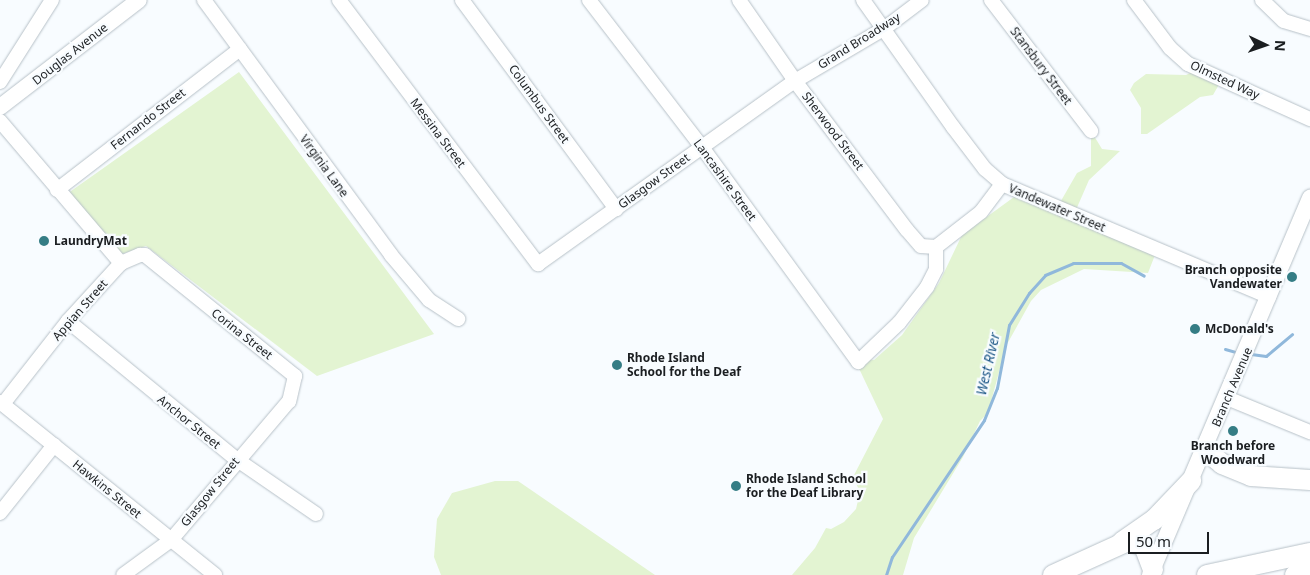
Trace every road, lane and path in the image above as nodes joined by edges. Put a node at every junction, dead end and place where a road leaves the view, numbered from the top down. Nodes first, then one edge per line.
1 (52, 0) edge
2 (139, 0) edge
3 (204, 0) edge
4 (339, 0) edge
5 (462, 0) edge
6 (589, 0) edge
7 (739, 0) edge
8 (863, 0) edge
9 (922, 0) edge
10 (991, 0) edge
11 (1134, 0) edge
12 (1265, 4) edge
13 (885, 28) junction
14 (1310, 29) edge
15 (240, 49) junction
16 (795, 81) junction
17 (0, 82) edge
18 (0, 107) edge
19 (1310, 119) edge
20 (0, 122) edge
21 (1091, 131) dead end
22 (702, 147) junction
23 (1002, 184) junction
24 (57, 190) junction
25 (1310, 198) edge
26 (616, 209) junction
27 (936, 247) junction
28 (121, 263) junction
29 (538, 264) joint
30 (170, 276) joint
31 (1269, 297) junction
32 (458, 319) dead end
33 (68, 322) junction
34 (1227, 398) junction
35 (289, 401) joint
36 (1, 403) edge
37 (1310, 432) edge
38 (54, 445) junction
39 (1205, 450) junction
40 (236, 459) junction
41 (1310, 480) edge
42 (1191, 481) junction
43 (0, 513) edge
44 (316, 514) dead end
45 (171, 540) junction
46 (1122, 542) junction
47 (1310, 553) edge
48 (1152, 572) edge
49 (1310, 572) edge
50 (123, 575) edge
51 (215, 575) edge
52 (1053, 575) edge
53 (1207, 575) edge
54 (1295, 575) edge

1 - 17 street
2 - 18 main road, Douglas Avenue
3 - 15 street, Virginia Lane
4 - 29 street, Messina Street
5 - 26 street, Columbus Street
6 - 22 street, Lancashire Street
7 - 16 street, Sherwood Street
8 - 13 street, Vandewater Street
9 - 13 street, Grand Broadway
10 - 21 street, Stansbury Street
11 - 19 street, Olmsted Way
12 - 14 street
13 - 16 street, Grand Broadway
13 - 23 street, Vandewater Street
15 - 24 street, Fernando Street
15 - 32 street, Virginia Lane
16 - 22 street, Glasgow Street
16 - 27 street, Sherwood Street
20 - 24 street
22 - 26 street, Glasgow Street
22 - 27 street, Lancashire Street
23 - 27 street
23 - 31 street, Vandewater Street
24 - 28 street
25 - 31 main road, Branch Avenue
26 - 29 street, Glasgow Street
28 - 30 street, Appian Street
28 - 33 street, Appian Street
30 - 35 street, Corina Street
31 - 34 main road, Branch Avenue
33 - 36 street, Appian Street
33 - 40 street, Anchor Street
34 - 37 street
34 - 39 main road, Branch Avenue
35 - 40 street, Glasgow Street
36 - 38 street, Hawkins Street
38 - 43 street
38 - 45 street, Hawkins Street
39 - 41 highway
39 - 42 main road, Branch Avenue
40 - 44 street, Anchor Street
40 - 45 street, Glasgow Street
42 - 46 highway
42 - 48 main road, Branch Avenue
45 - 50 street, Glasgow Street
45 - 51 street, Hawkins Street
46 - 48 highway
46 - 52 highway
47 - 53 highway
49 - 54 highway

